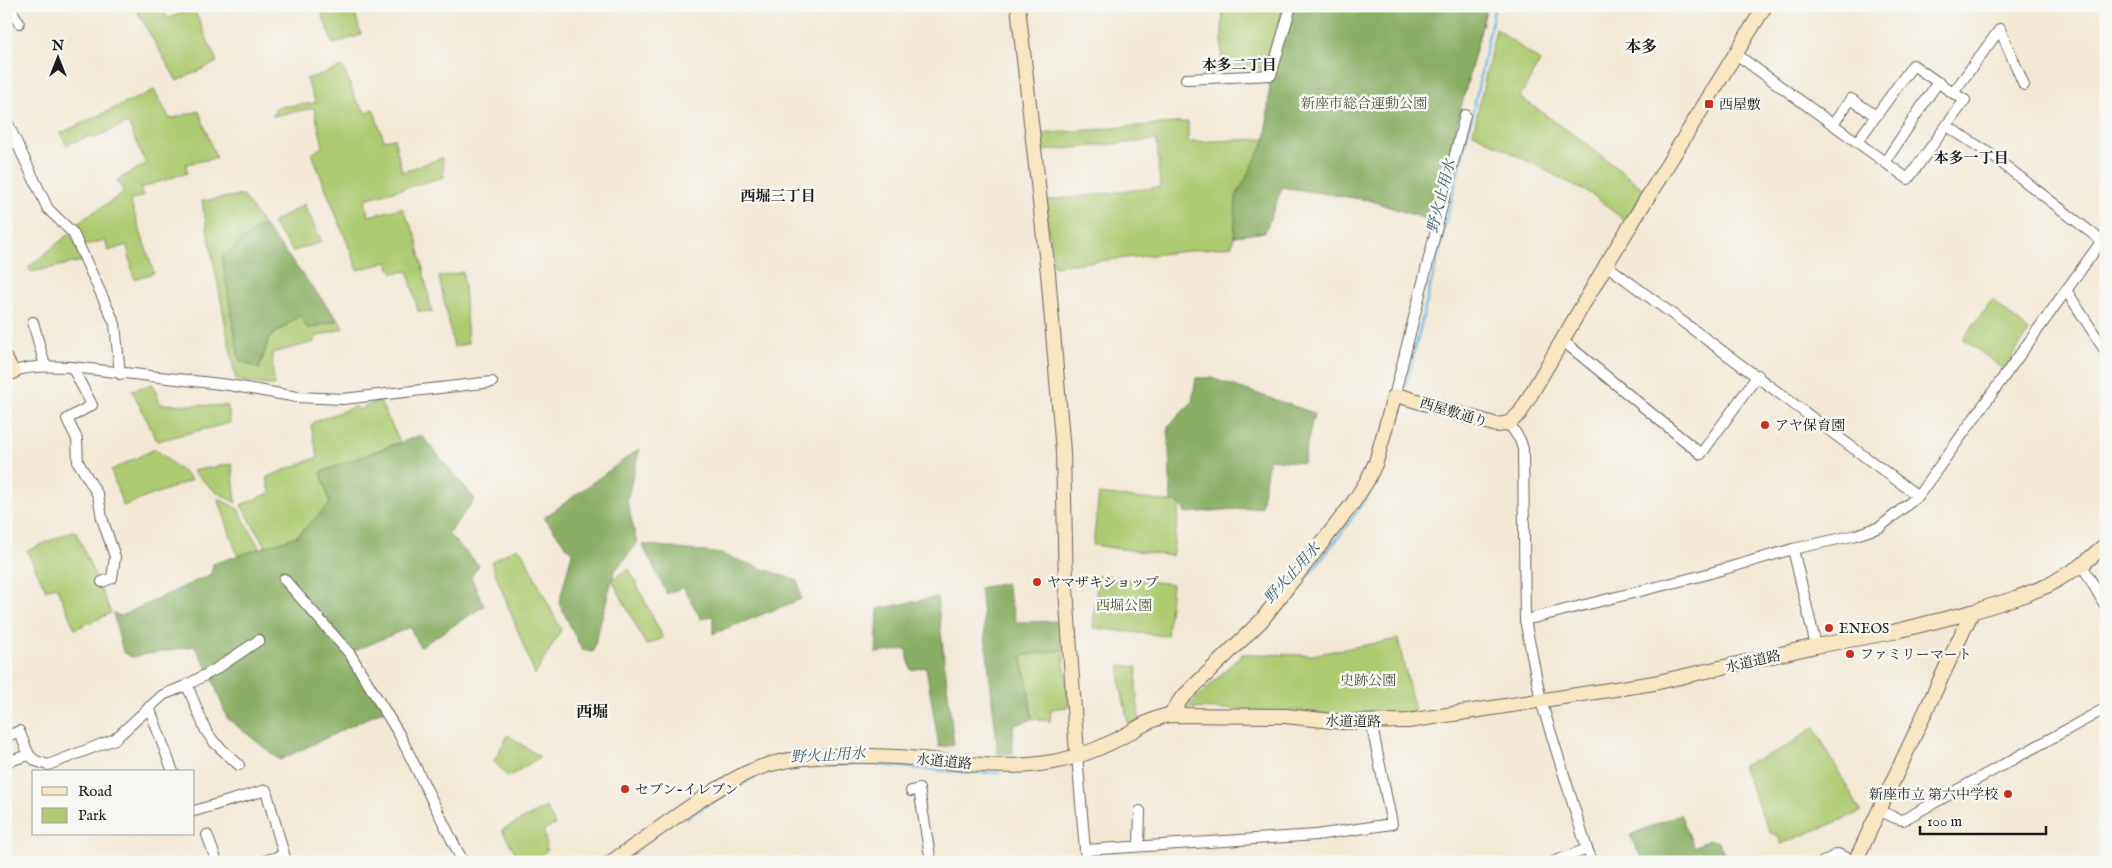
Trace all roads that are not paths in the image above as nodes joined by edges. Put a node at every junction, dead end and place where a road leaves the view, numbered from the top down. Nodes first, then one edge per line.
1 (9, 6) edge
2 (1018, 6) edge
3 (1291, 6) edge
4 (1765, 6) edge
5 (19, 23) dead end
6 (1736, 54) junction
7 (1186, 79) dead end
8 (1938, 82) junction
9 (2024, 85) dead end
10 (1953, 93) junction
11 (1466, 115) dead end
12 (1876, 116) junction
13 (6, 120) edge
14 (1833, 124) junction
15 (1947, 126) junction
16 (1857, 142) junction
17 (1885, 162) junction
18 (2104, 238) edge
19 (1606, 265) junction
20 (2066, 290) junction
21 (33, 322) dead end
22 (1563, 341) junction
23 (2106, 352) edge
24 (45, 366) junction
25 (72, 367) junction
26 (9, 369) edge
27 (120, 374) junction
28 (1758, 375) junction
29 (492, 382) dead end
30 (1394, 397) junction
31 (1509, 423) junction
32 (1918, 496) junction
33 (2106, 544) edge
34 (1793, 549) junction
35 (2082, 565) junction
36 (284, 579) dead end
37 (102, 582) dead end
38 (2106, 607) edge
39 (1972, 612) junction
40 (1525, 620) junction
41 (259, 640) dead end
42 (1816, 646) junction
43 (187, 685) junction
44 (1541, 701) junction
45 (149, 707) junction
46 (2106, 708) edge
47 (1170, 715) junction
48 (1371, 722) junction
49 (6, 737) edge
50 (1077, 755) junction
51 (29, 756) junction
52 (6, 762) edge
53 (239, 765) dead end
54 (49, 768) edge
55 (172, 770) edge
56 (911, 790) dead end
57 (1880, 810) junction
58 (195, 811) edge
59 (1140, 811) dead end
60 (207, 834) dead end
61 (1139, 846) junction
62 (1587, 849) junction
63 (1085, 850) junction
64 (6, 854) edge
65 (285, 858) edge
66 (9, 862) edge
67 (218, 862) edge
68 (261, 862) edge
69 (463, 862) edge
70 (611, 862) edge
71 (931, 862) edge
72 (1086, 862) edge
73 (1553, 862) edge
74 (1593, 862) edge
75 (1823, 862) edge
76 (1855, 862) edge

1 - 5 street
2 - 50 street
3 - 7 street
4 - 6 street
6 - 14 street
6 - 19 street
8 - 10 street
8 - 12 street
8 - 17 street
9 - 10 street
10 - 15 street
11 - 30 street
12 - 14 street
12 - 16 street
13 - 27 street
14 - 16 street
15 - 17 street
15 - 18 street
16 - 17 street
18 - 20 street
19 - 22 street
19 - 28 street
20 - 23 street
20 - 32 street
21 - 24 street
22 - 28 street
22 - 31 street
24 - 25 street
24 - 26 street
25 - 27 street
25 - 37 street
27 - 29 street
28 - 32 street
30 - 31 street, 西屋敷通り
30 - 47 street
31 - 40 street
32 - 34 street
33 - 35 street, 水道道路
34 - 40 street
34 - 42 street
35 - 38 street
35 - 39 street, 水道道路
36 - 69 street
39 - 42 street, 水道道路
39 - 57 street
40 - 44 street
41 - 43 street
42 - 44 street, 水道道路
43 - 45 street
43 - 53 street
44 - 48 street, 水道道路
44 - 62 street
45 - 54 street
45 - 55 street
46 - 57 street
47 - 48 street, 水道道路
47 - 50 street, 水道道路
48 - 61 street
49 - 51 street
50 - 63 street
50 - 70 street, 水道道路
51 - 52 street
51 - 54 street
56 - 71 street
57 - 76 street
58 - 65 street
59 - 61 street
60 - 67 street
61 - 63 street
62 - 73 street
62 - 74 street
63 - 72 street
64 - 66 street
65 - 68 street
75 - 76 street

